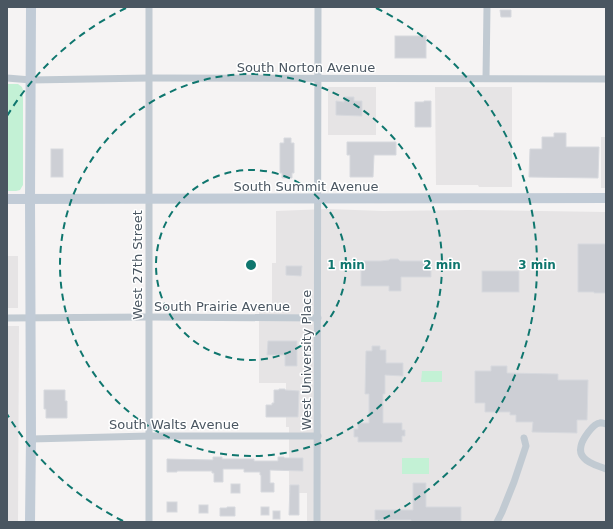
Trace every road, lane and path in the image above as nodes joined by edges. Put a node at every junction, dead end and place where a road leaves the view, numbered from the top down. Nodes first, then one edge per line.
1 (31, 7) edge
2 (149, 7) edge
3 (318, 7) edge
4 (487, 7) edge
5 (7, 78) edge
6 (149, 78) junction
7 (486, 78) junction
8 (318, 79) junction
9 (606, 79) edge
10 (31, 80) junction
11 (606, 198) edge
12 (7, 199) edge
13 (30, 199) junction
14 (149, 199) junction
15 (318, 199) junction
16 (149, 317) junction
17 (7, 318) edge
18 (31, 318) junction
19 (318, 318) junction
20 (606, 424) edge
21 (149, 436) junction
22 (318, 436) junction
23 (524, 438) dead end
24 (31, 439) junction
25 (606, 469) edge
26 (30, 522) edge
27 (149, 522) edge
28 (317, 522) edge
29 (497, 522) edge

1 - 10 street
2 - 6 street, West 27th Street
3 - 8 street, West University Place
4 - 7 street
5 - 10 street, South Norton Avenue
6 - 8 street, South Norton Avenue
6 - 10 street, South Norton Avenue
6 - 14 street, West 27th Street
7 - 8 street, South Norton Avenue
7 - 9 street, South Norton Avenue
8 - 15 street, West University Place
10 - 13 street
11 - 15 street, South Summit Avenue
12 - 13 street, South Summit Avenue
13 - 14 street, South Summit Avenue
13 - 18 street
14 - 15 street, South Summit Avenue
14 - 16 street, West 27th Street
15 - 19 street, West University Place
16 - 18 street, South Prairie Avenue
16 - 19 street, South Prairie Avenue
16 - 21 street, West 27th Street
17 - 18 street, South Prairie Avenue
18 - 24 street
19 - 22 street, West University Place
20 - 25 street
21 - 22 street, South Walts Avenue
21 - 24 street, South Walts Avenue
21 - 27 street, West 27th Street
22 - 28 street, West University Place
23 - 29 street
24 - 26 street

